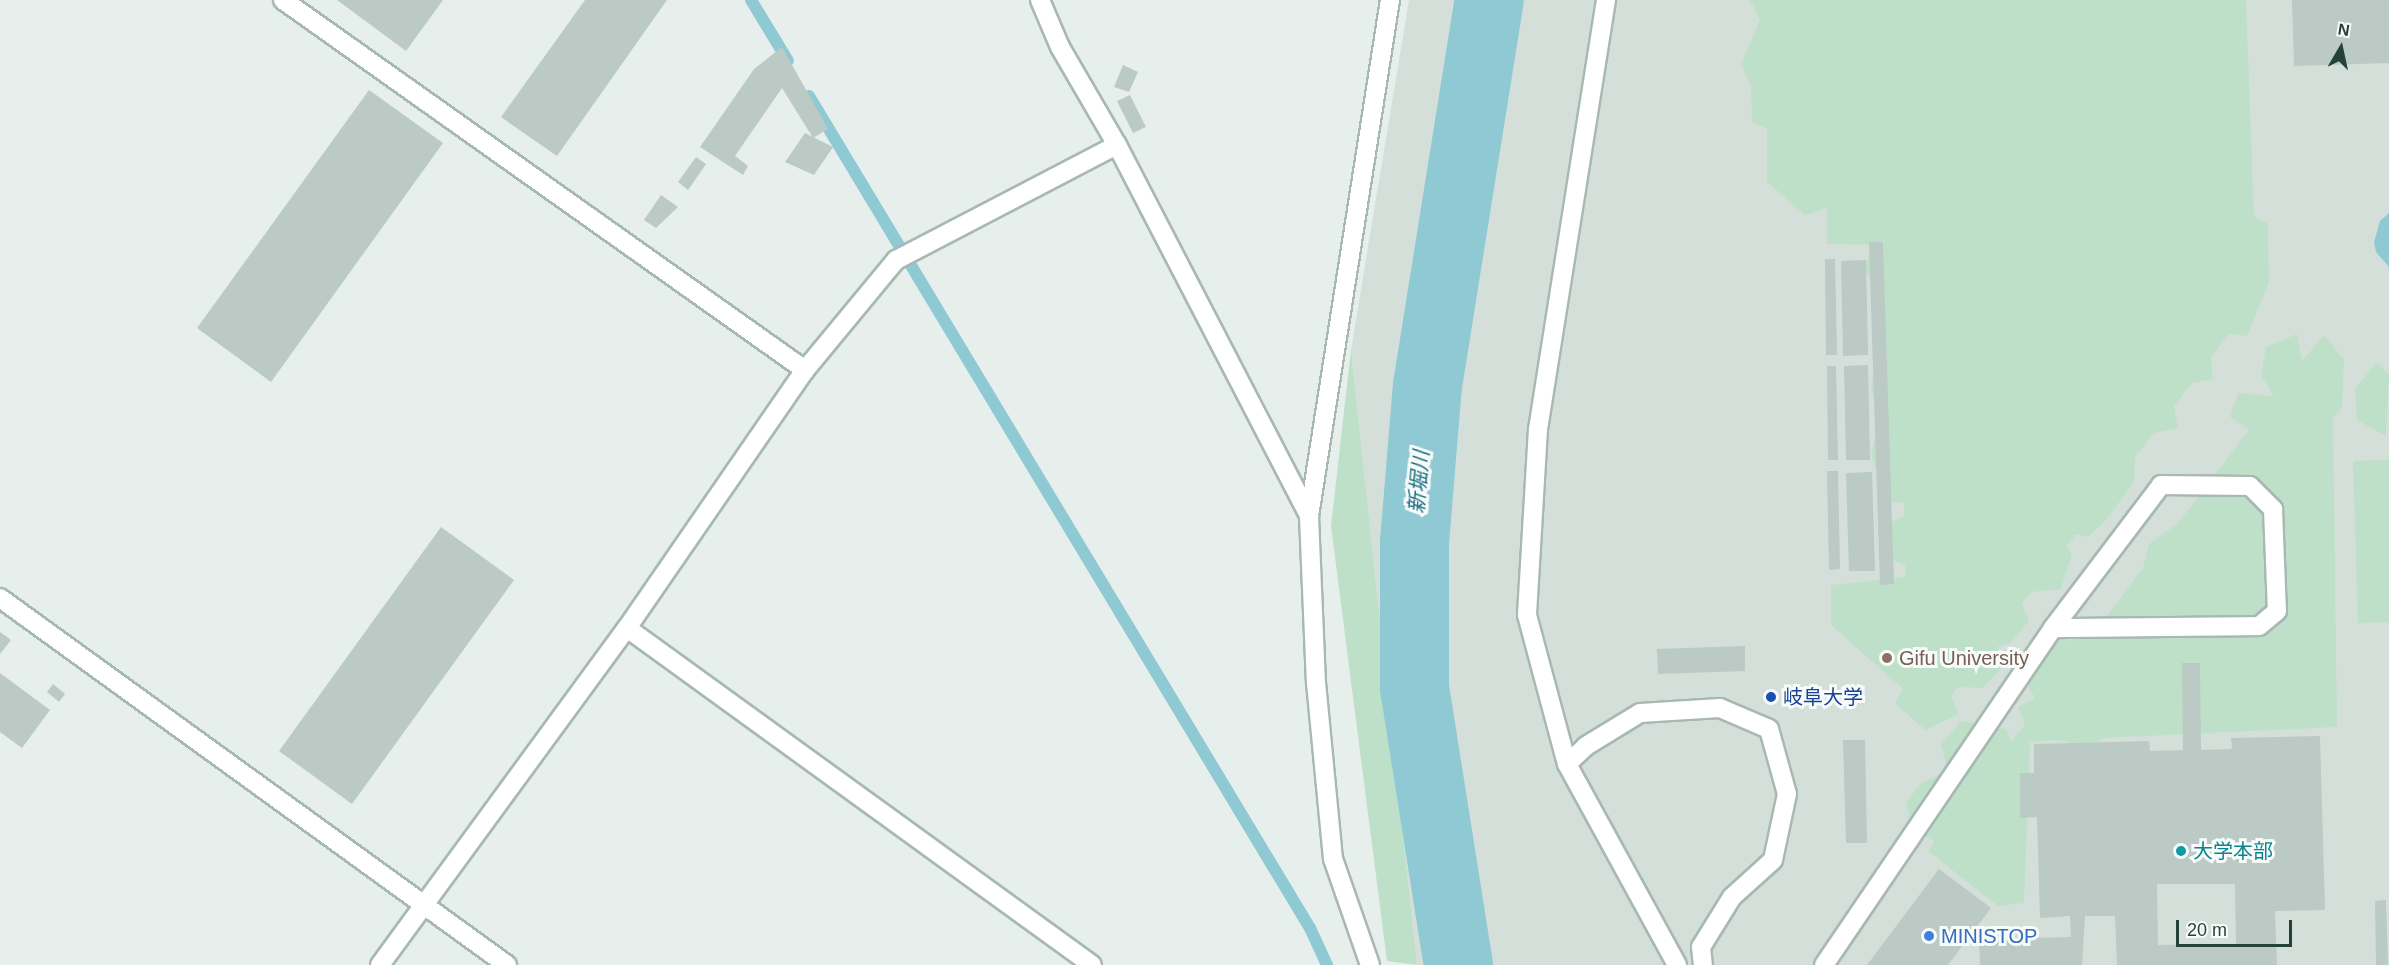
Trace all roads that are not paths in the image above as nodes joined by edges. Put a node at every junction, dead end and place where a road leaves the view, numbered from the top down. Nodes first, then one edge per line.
1 (283, 0) edge
2 (1040, 0) edge
3 (1390, 0) edge
4 (1606, 0) edge
5 (1117, 145) junction
6 (805, 370) junction
7 (1309, 516) junction
8 (0, 598) edge
9 (627, 628) junction
10 (2053, 628) junction
11 (1567, 764) junction
12 (424, 904) junction
13 (380, 965) edge
14 (507, 965) edge
15 (1092, 965) edge
16 (1370, 965) edge
17 (1677, 965) edge
18 (1703, 965) edge
19 (1824, 965) edge

1 - 6 street
2 - 5 street
3 - 7 street
4 - 11 street
5 - 6 street
5 - 7 street
6 - 9 street
7 - 16 street
8 - 12 street
9 - 12 street
9 - 15 street
10 - 10 street
10 - 19 street
11 - 17 street
11 - 18 street
12 - 13 street
12 - 14 street

